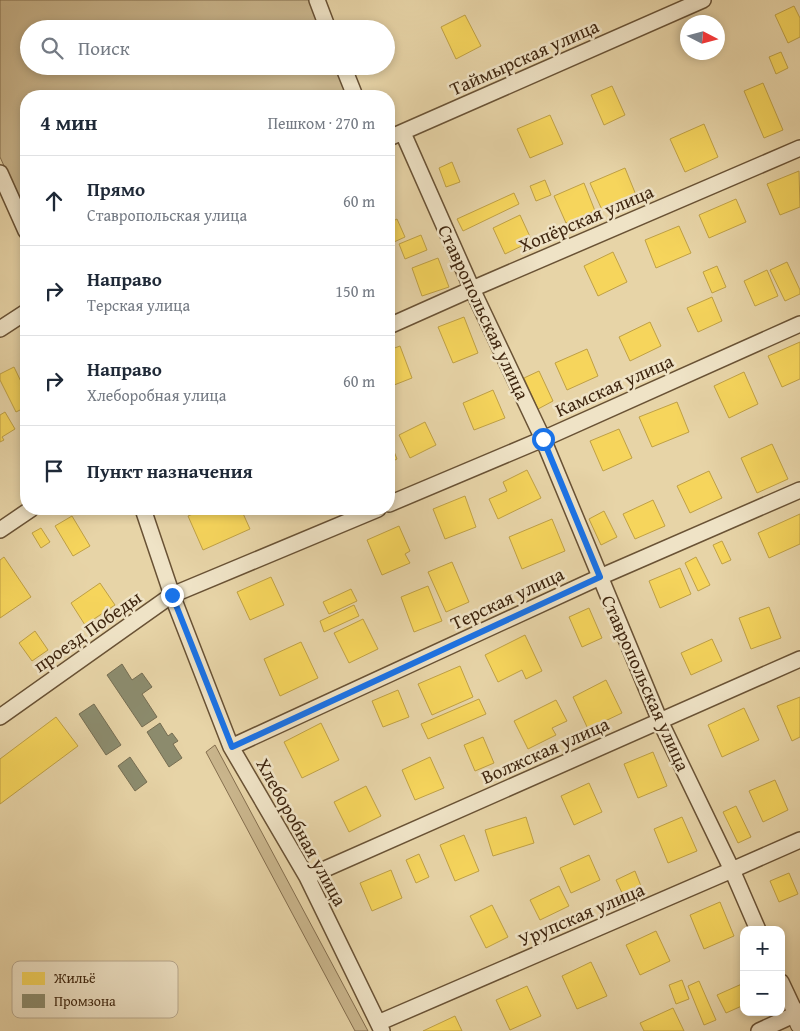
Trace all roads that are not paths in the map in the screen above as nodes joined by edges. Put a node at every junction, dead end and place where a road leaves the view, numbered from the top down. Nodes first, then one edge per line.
1 (317, 0) edge
2 (703, 0) edge
3 (325, 20) edge
4 (346, 75) edge
5 (352, 90) edge
6 (396, 135) edge
7 (800, 148) edge
8 (0, 173) edge
9 (20, 218) edge
10 (472, 289) junction
11 (20, 316) edge
12 (395, 323) edge
13 (800, 324) edge
14 (0, 330) edge
15 (543, 439) junction
16 (800, 490) edge
17 (395, 501) edge
18 (22, 515) edge
19 (145, 515) edge
20 (364, 515) edge
21 (0, 530) edge
22 (600, 577) junction
23 (172, 595) junction
24 (800, 659) edge
25 (0, 717) edge
26 (660, 721) junction
27 (232, 747) junction
28 (800, 840) edge
29 (732, 870) junction
30 (307, 877) junction
31 (756, 926) edge
32 (785, 990) edge
33 (799, 1017) edge
34 (380, 1027) edge
35 (759, 1031) edge

1 - 3 street
2 - 6 street, Таймырская улица
4 - 5 street
6 - 10 street, Ставропольская улица
7 - 10 street, Хопёрская улица
8 - 9 street
10 - 12 street, Хопёрская улица
10 - 15 street, Ставропольская улица
11 - 14 street
13 - 15 street, Камская улица
15 - 17 street, Камская улица
15 - 22 street, Ставропольская улица
16 - 22 street, Терская улица
18 - 21 street
19 - 23 street, Хлеборобная улица
20 - 23 street
22 - 26 street, Ставропольская улица
22 - 27 street, Терская улица
23 - 25 street, проезд Победы
23 - 27 street, Хлеборобная улица
24 - 26 street, Волжская улица
26 - 29 street, Ставропольская улица
26 - 30 street, Волжская улица
27 - 30 street, Хлеборобная улица
28 - 29 street, Урупская улица
29 - 31 street, Ставропольская улица
29 - 34 street, Урупская улица
30 - 34 street, Хлеборобная улица
32 - 33 street
33 - 35 street

